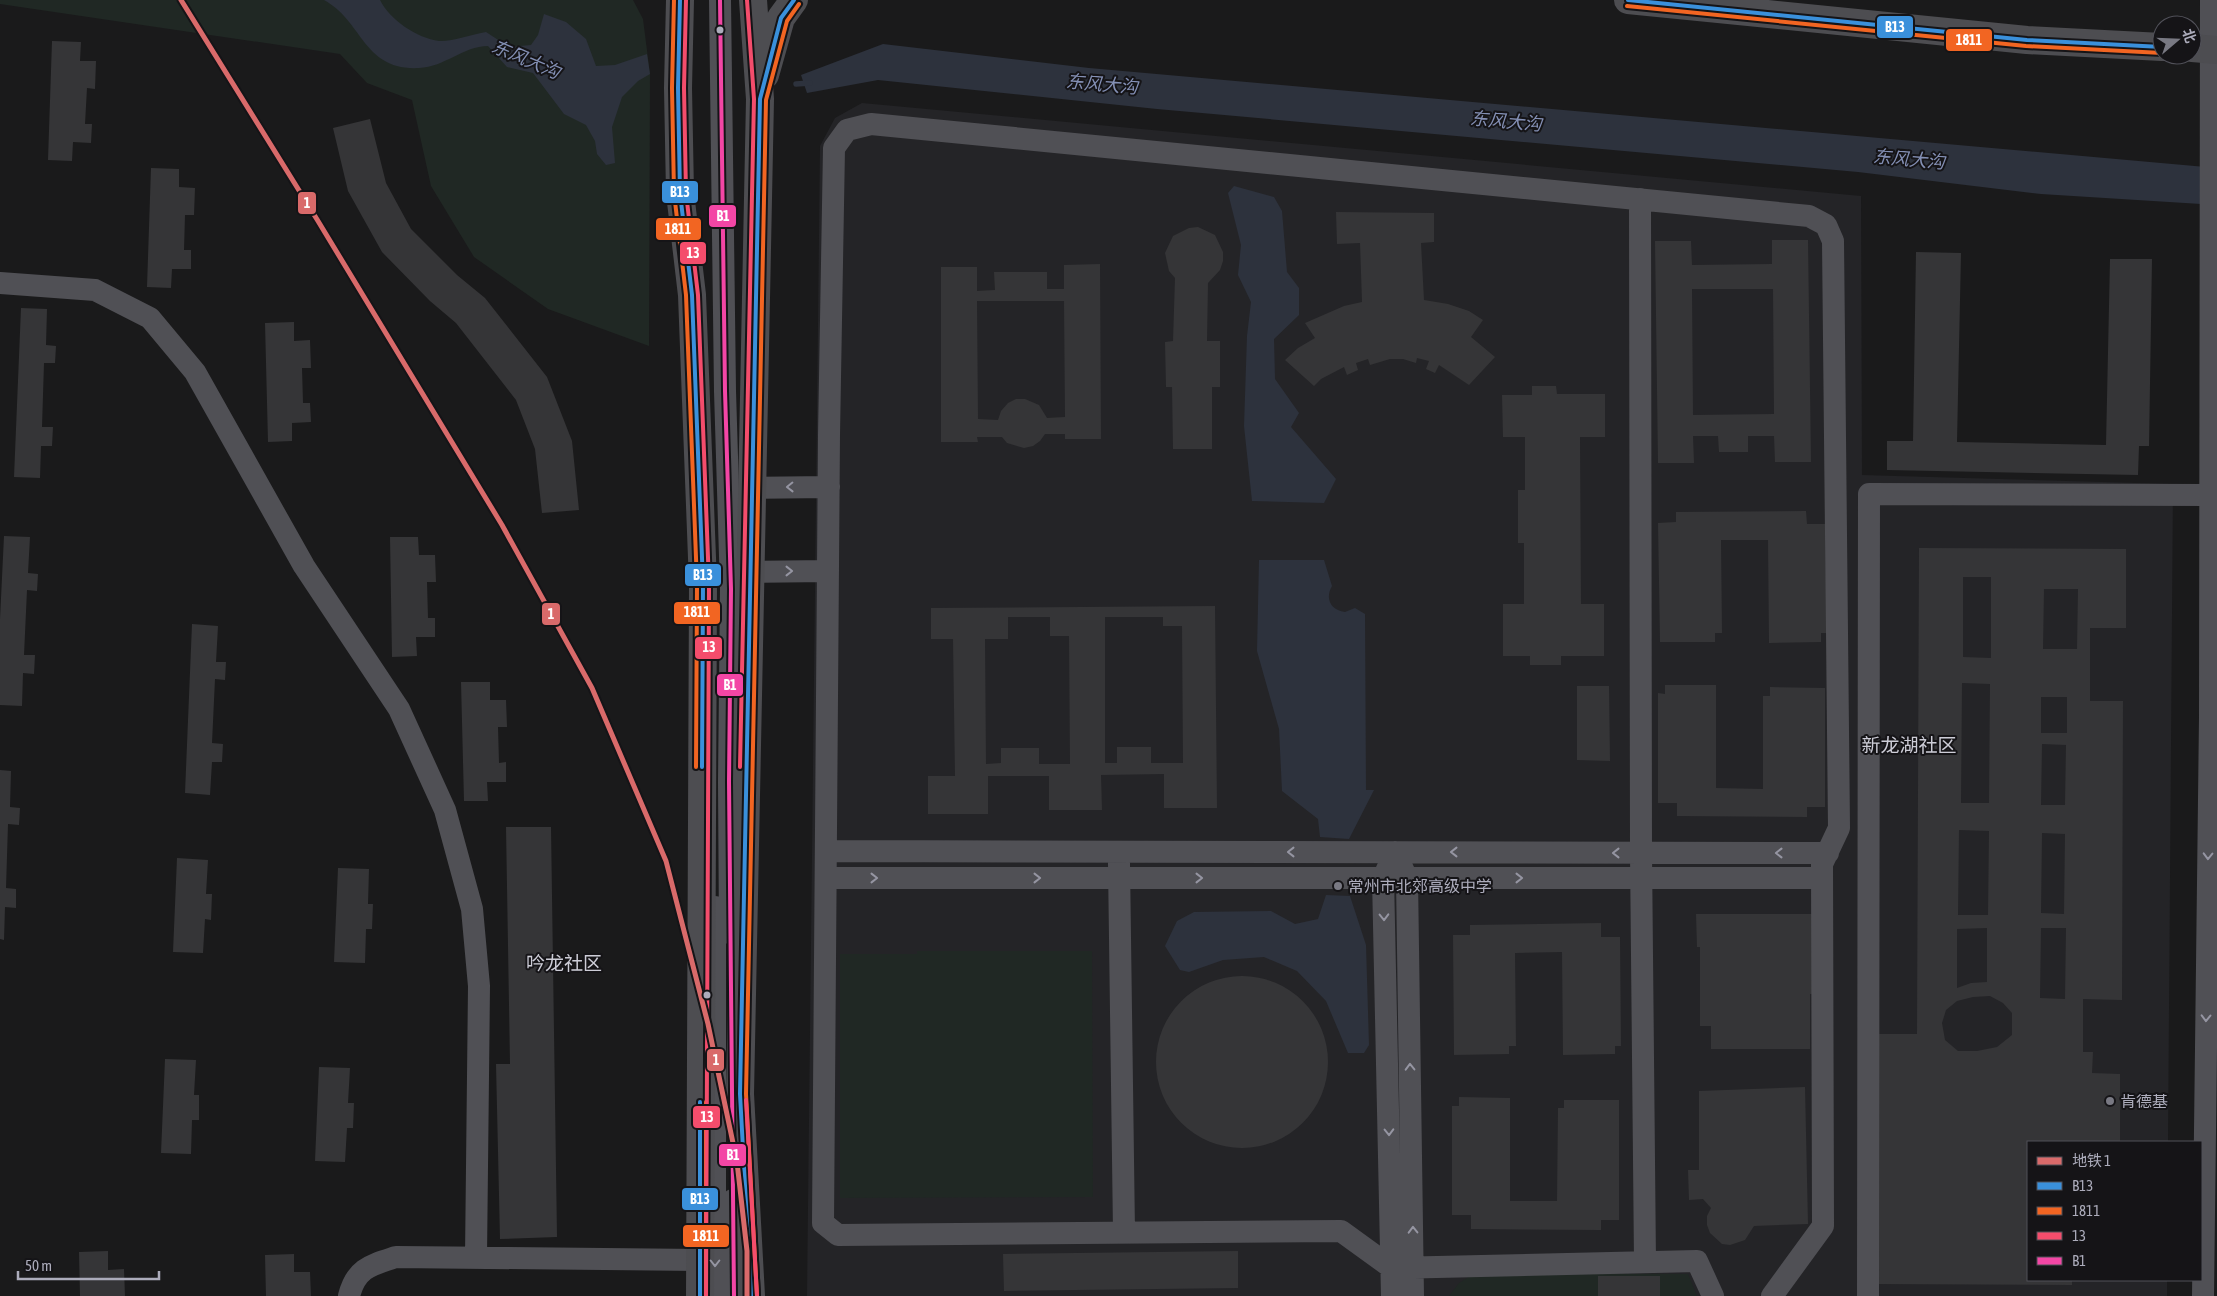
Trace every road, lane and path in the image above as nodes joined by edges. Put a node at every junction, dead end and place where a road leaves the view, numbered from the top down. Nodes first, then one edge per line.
1 (661, 0) edge
2 (680, 0) edge
3 (710, 0) edge
4 (720, 0) edge
5 (753, 0) edge
6 (794, 0) edge
7 (1628, 0) edge
8 (2211, 0) edge
9 (2152, 46) edge
10 (679, 48) junction
11 (2207, 49) edge
12 (715, 51) junction
13 (762, 57) junction
14 (716, 95) junction
15 (1640, 199) junction
16 (0, 284) edge
17 (828, 487) junction
18 (751, 488) junction
19 (2210, 495) junction
20 (828, 571) junction
21 (749, 572) junction
22 (2213, 717) edge
23 (826, 851) junction
24 (1119, 852) junction
25 (1395, 852) junction
26 (1641, 853) junction
27 (1828, 853) junction
28 (826, 878) junction
29 (1118, 878) junction
30 (1383, 878) junction
31 (1407, 878) junction
32 (1641, 878) junction
33 (1822, 878) junction
34 (1124, 1232) junction
35 (476, 1257) junction
36 (700, 1260) junction
37 (1645, 1262) junction
38 (1403, 1268) junction
39 (349, 1296) edge
40 (700, 1296) edge
41 (715, 1296) edge
42 (734, 1296) edge
43 (751, 1296) edge
44 (1392, 1296) edge
45 (1414, 1296) edge
46 (1713, 1296) edge
47 (1772, 1296) edge
48 (1868, 1296) edge
49 (2203, 1296) edge

1 - 10 main road
2 - 10 main road
3 - 12 street
4 - 12 street
5 - 13 main road
6 - 13 main road
7 - 9 main road
8 - 11 street
10 - 36 main road
11 - 19 street
12 - 14 street
13 - 18 main road
14 -> 41 street
14 - 42 street
15 - 17 street
15 - 26 street
15 - 27 street
16 - 35 street
17 -> 18 street
17 - 20 street
18 - 21 main road
19 - 22 street
19 - 48 street
21 -> 20 street
20 - 23 street
21 - 43 main road
22 -> 49 street
23 - 24 street
23 - 28 street
25 -> 24 street
24 - 29 street
26 -> 25 street
25 - 30 street
25 - 31 street
27 -> 26 street
26 - 32 street
27 - 33 street
28 -> 29 street
28 - 34 street
29 -> 30 street
29 - 34 street
30 - 31 street
30 -> 38 street
31 -> 32 street
38 -> 31 street
32 - 33 street
32 - 37 street
33 - 47 street
34 - 38 street
35 - 36 street
35 - 39 street
36 - 40 main road
37 - 38 street
37 - 46 street
38 - 44 street
38 - 45 street

